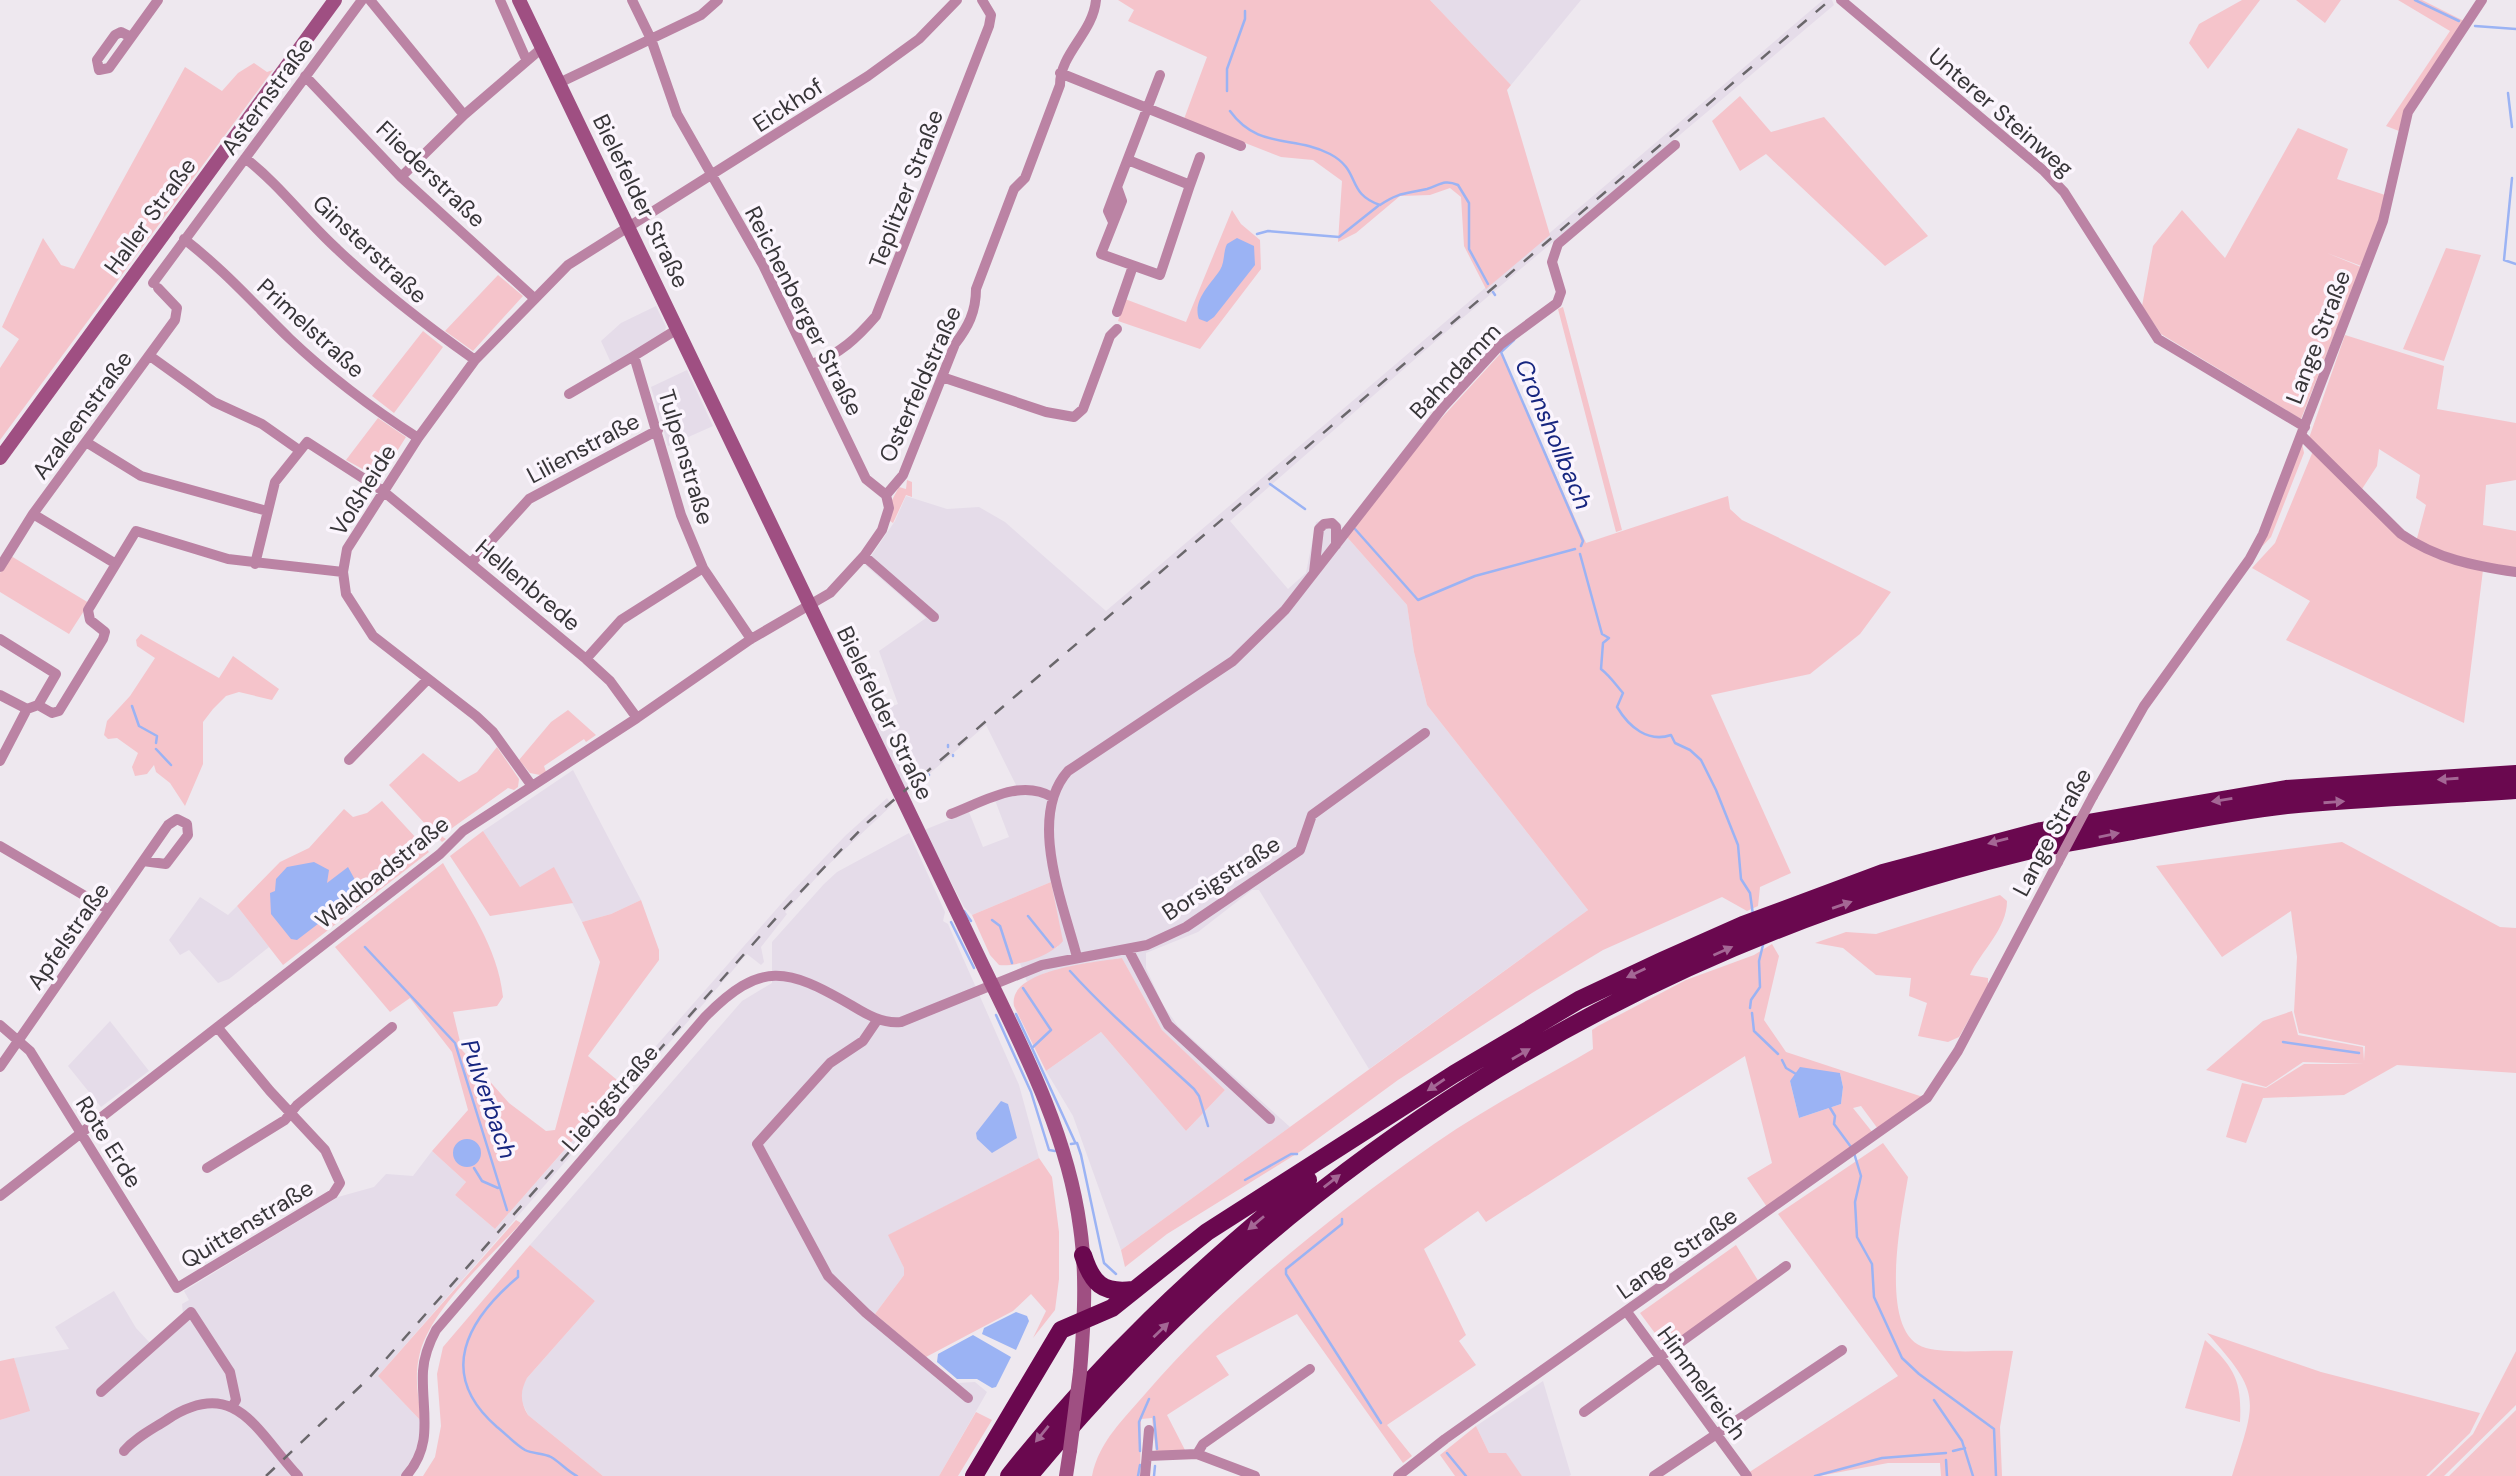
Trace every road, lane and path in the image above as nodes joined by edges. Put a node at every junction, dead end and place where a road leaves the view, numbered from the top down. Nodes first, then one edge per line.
1 (158, 0) edge
2 (335, 0) edge
3 (362, 0) edge
4 (370, 0) edge
5 (500, 0) edge
6 (519, 0) edge
7 (632, 0) edge
8 (718, 0) edge
9 (957, 0) edge
10 (982, 0) edge
11 (1096, 0) edge
12 (1841, 0) edge
13 (2482, 0) edge
14 (131, 37) dead end
15 (651, 39) junction
16 (542, 48) junction
17 (526, 59) junction
18 (1060, 73) junction
19 (1160, 75) dead end
20 (304, 76) junction
21 (559, 83) junction
22 (1147, 108) junction
23 (464, 115) junction
24 (1675, 145) dead end
25 (1241, 146) dead end
26 (1200, 157) dead end
27 (246, 158) junction
28 (1128, 160) junction
29 (401, 177) junction
30 (712, 177) junction
31 (1190, 185) junction
32 (628, 228) junction
33 (184, 239) junction
34 (1133, 266) junction
35 (155, 285) joint
36 (534, 298) junction
37 (1117, 312) dead end
38 (1117, 329) dead end
39 (677, 330) junction
40 (150, 356) junction
41 (634, 356) junction
42 (475, 360) junction
43 (813, 364) junction
44 (942, 377) junction
45 (569, 394) dead end
46 (658, 430) junction
47 (2303, 432) junction
48 (418, 438) junction
49 (86, 442) junction
50 (299, 450) junction
51 (0, 458) edge
52 (383, 491) junction
53 (886, 495) junction
54 (267, 511) junction
55 (33, 514) junction
56 (1336, 545) junction
57 (864, 556) junction
58 (471, 562) junction
59 (116, 564) junction
60 (255, 564) junction
61 (0, 567) edge
62 (702, 568) junction
63 (343, 572) junction
64 (1314, 572) junction
65 (2516, 572) edge
66 (808, 606) junction
67 (934, 617) dead end
68 (0, 639) edge
69 (751, 639) junction
70 (586, 659) junction
71 (428, 679) junction
72 (0, 695) edge
73 (38, 705) junction
74 (27, 709) junction
75 (637, 718) junction
76 (1425, 733) dead end
77 (349, 760) dead end
78 (0, 761) edge
79 (2516, 774) edge
80 (532, 786) junction
81 (2516, 790) edge
82 (1052, 797) junction
83 (951, 814) dead end
84 (0, 846) edge
85 (143, 861) junction
86 (109, 910) junction
87 (1775, 920) junction
88 (1746, 932) junction
89 (1128, 949) junction
90 (1077, 957) junction
91 (993, 985) junction
92 (878, 1019) junction
93 (0, 1025) edge
94 (392, 1027) dead end
95 (218, 1028) junction
96 (20, 1039) junction
97 (0, 1068) edge
98 (291, 1114) junction
99 (1270, 1119) dead end
100 (80, 1133) junction
101 (1365, 1133) junction
102 (206, 1168) dead end
103 (0, 1196) edge
104 (1083, 1255) junction
105 (1786, 1266) dead end
106 (177, 1289) joint
107 (1133, 1290) junction
108 (1627, 1312) junction
109 (1084, 1322) junction
110 (1842, 1350) dead end
111 (1660, 1357) junction
112 (1310, 1369) dead end
113 (101, 1392) dead end
114 (968, 1398) dead end
115 (232, 1407) junction
116 (1584, 1412) dead end
117 (1149, 1430) dead end
118 (1717, 1435) junction
119 (124, 1451) dead end
120 (1197, 1454) junction
121 (1148, 1457) junction
122 (298, 1476) edge
123 (406, 1476) edge
124 (974, 1476) edge
125 (1009, 1476) edge
126 (1029, 1476) edge
127 (1066, 1476) edge
128 (1145, 1476) edge
129 (1255, 1476) edge
130 (1398, 1476) edge
131 (1654, 1476) edge
132 (1747, 1476) edge

1 - 14 street
2 - 51 main road, Haller Straße
3 - 20 street, Asternstraße
4 - 23 street
5 - 17 street
6 - 16 main road, Bielefelder Straße
7 - 15 street, Reichenberger Straße
8 - 15 street
9 - 30 street, Eickhof
10 - 43 street, Teplitzer Straße
11 - 18 street, Osterfeldstraße
12 - 47 street, Unterer Steinweg
13 - 47 street, Lange Straße
15 - 21 street
15 - 30 street, Reichenberger Straße
16 - 17 street
16 - 21 main road, Bielefelder Straße
17 - 23 street
18 - 22 street
18 - 44 street, Osterfeldstraße
19 - 22 street
20 - 27 street, Asternstraße
20 - 29 street, Fliederstraße
21 - 32 main road, Bielefelder Straße
22 - 25 street
22 - 28 street
23 - 29 street
24 - 56 street, Bahndamm
26 - 31 street
27 - 33 street, Asternstraße
27 - 42 street, Ginsterstraße
28 - 31 street
28 - 34 street
29 - 36 street, Fliederstraße
30 - 32 street, Eickhof
30 - 43 street, Reichenberger Straße
31 - 34 street
32 - 36 street, Voßheide
32 - 39 main road, Bielefelder Straße
33 - 35 street, Asternstraße
33 - 48 street, Primelstraße
34 - 37 street
35 - 40 street, Azaleenstraße
36 - 42 street, Voßheide
38 - 44 street
39 - 41 street
39 - 66 main road, Bielefelder Straße
40 - 49 street, Azaleenstraße
40 - 50 street
41 - 45 street
41 - 46 street, Tulpenstraße
42 - 48 street, Voßheide
43 - 53 street, Reichenberger Straße
44 - 53 street, Osterfeldstraße
46 - 58 street, Lilienstraße
46 - 62 street, Tulpenstraße
47 - 65 street, Unterer Steinweg
47 - 108 street, Lange Straße, bridge
48 - 52 street, Voßheide
49 - 54 street
49 - 55 street, Azaleenstraße
50 - 52 street, Hellenbrede
50 - 54 street
52 - 58 street, Hellenbrede
52 - 63 street, Voßheide
53 - 57 street, Osterfeldstraße
54 - 60 street
55 - 59 street
55 - 61 street, Azaleenstraße
56 - 64 street, Bahndamm
56 - 64 street
57 - 66 street, Osterfeldstraße
57 - 67 street
58 - 70 street, Hellenbrede
59 - 60 street
59 - 73 street
60 - 63 street
62 - 69 street, Tulpenstraße
62 - 70 street
63 - 71 street, Voßheide
64 - 82 street, Bahndamm
66 - 69 street, Waldbadstraße
66 - 91 main road, Bielefelder Straße
68 - 73 street
69 - 75 street, Waldbadstraße
70 - 75 street, Hellenbrede
71 - 77 street
71 - 80 street, Voßheide
72 - 74 street
73 - 74 street
74 - 78 street
75 - 80 street, Waldbadstraße
76 - 89 street, Borsigstraße
79 -> 87 highway
80 - 95 street, Waldbadstraße
87 -> 81 highway
82 - 83 street
82 - 90 street
84 - 86 street
85 - 85 street, Apfelstraße
85 - 86 street, Apfelstraße
86 - 96 street, Apfelstraße
87 - 88 highway
88 -> 101 highway
126 -> 88 highway
89 - 90 street, Borsigstraße
89 - 99 street
90 - 91 street, Borsigstraße
91 - 92 street
91 - 104 main road, Bielefelder Straße
92 - 114 street
92 - 123 street, Liebigstraße
93 - 96 street, Rote Erde
94 - 98 street
95 - 98 street, Quittenstraße
95 - 100 street, Waldbadstraße
96 - 97 street, Apfelstraße
96 - 100 street, Rote Erde
98 - 102 street
98 - 106 street, Quittenstraße
100 - 103 street, Waldbadstraße
100 - 106 street, Rote Erde
101 - 107 highway
101 -> 125 highway
104 - 107 highway
104 - 109 main road, Bielefelder Straße
105 - 111 street
107 - 109 highway
108 - 111 street, Himmelreich
108 - 130 street, Lange Straße
109 - 124 highway
109 - 127 main road, Bielefelder Straße, bridge
110 - 118 street
111 - 116 street
111 - 118 street, Himmelreich
112 - 120 street
113 - 115 street
115 - 119 street
115 - 122 street
117 - 121 street
118 - 131 street
118 - 132 street, Himmelreich
120 - 121 street
120 - 129 street
121 - 128 street

